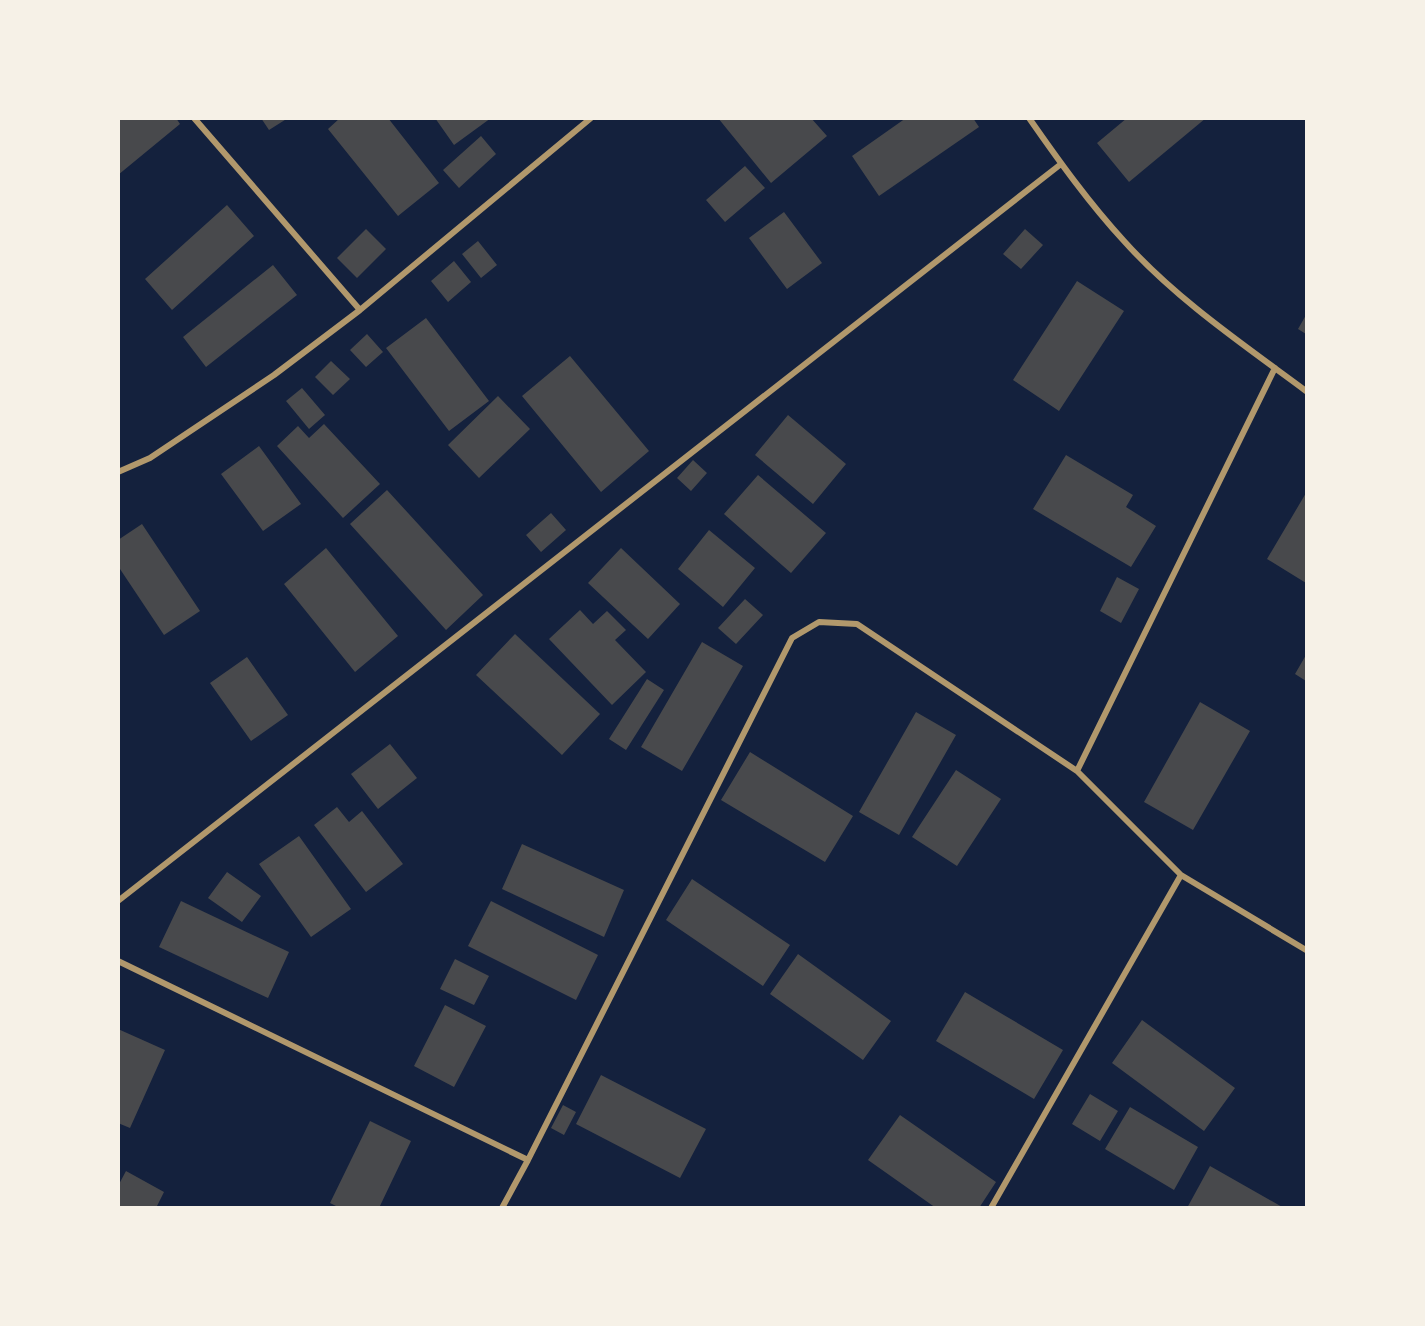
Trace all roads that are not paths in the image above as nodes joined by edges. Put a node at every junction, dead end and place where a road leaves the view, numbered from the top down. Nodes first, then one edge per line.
1 (194, 118) edge
2 (1029, 118) edge
3 (589, 119) edge
4 (1061, 164) junction
5 (360, 310) junction
6 (1275, 368) junction
7 (1306, 391) edge
8 (118, 472) edge
9 (1077, 771) junction
10 (1181, 875) junction
11 (118, 901) edge
12 (1306, 950) edge
13 (118, 961) edge
14 (528, 1160) junction
15 (502, 1208) edge
16 (991, 1208) edge

1 - 5 street
2 - 4 street
3 - 5 street
4 - 6 street
4 - 11 street
5 - 8 street
6 - 7 street
6 - 9 street
9 - 10 street
9 - 14 street
10 - 12 street
10 - 16 street
13 - 14 street
14 - 15 street

